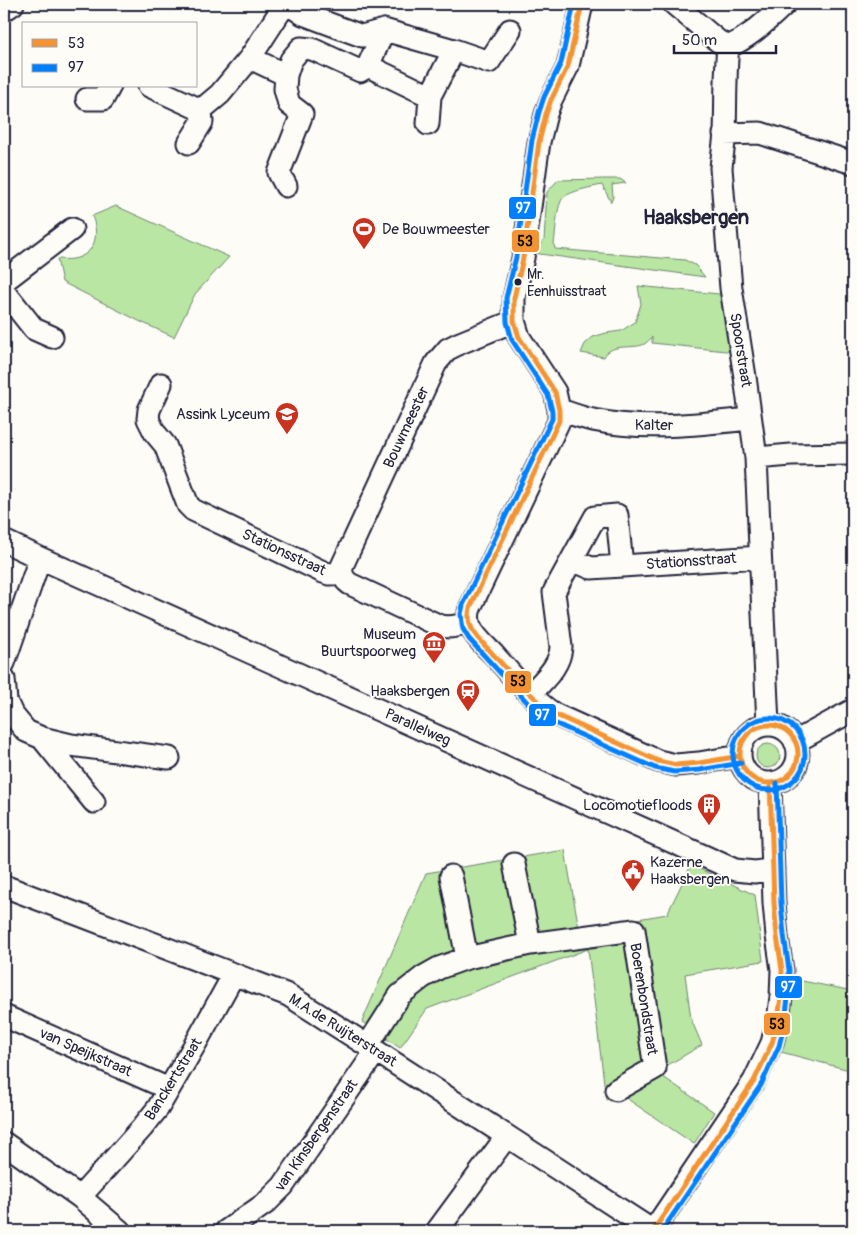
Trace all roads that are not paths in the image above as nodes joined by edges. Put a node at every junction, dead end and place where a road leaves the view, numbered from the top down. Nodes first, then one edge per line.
1 (13, 4) edge
2 (286, 4) edge
3 (582, 4) edge
4 (674, 4) edge
5 (785, 4) edge
6 (4, 10) edge
7 (384, 30) junction
8 (510, 30) dead end
9 (728, 46) junction
10 (454, 50) junction
11 (250, 58) junction
12 (368, 66) junction
13 (286, 75) junction
14 (109, 88) edge
15 (153, 88) edge
16 (430, 96) junction
17 (87, 99) dead end
18 (201, 110) junction
19 (428, 124) dead end
20 (724, 134) junction
21 (189, 143) dead end
22 (853, 163) edge
23 (286, 186) dead end
24 (72, 229) dead end
25 (4, 282) edge
26 (4, 291) edge
27 (514, 321) junction
28 (52, 338) dead end
29 (161, 384) dead end
30 (560, 410) junction
31 (750, 420) junction
32 (853, 454) edge
33 (756, 458) junction
34 (4, 541) edge
35 (760, 557) junction
36 (40, 558) junction
37 (572, 560) junction
38 (622, 566) junction
39 (342, 573) junction
40 (469, 622) junction
41 (4, 663) edge
42 (4, 679) edge
43 (531, 694) junction
44 (853, 710) edge
45 (768, 722) junction
46 (42, 738) junction
47 (795, 742) junction
48 (740, 756) junction
49 (169, 758) dead end
50 (770, 783) junction
51 (94, 802) dead end
52 (514, 864) dead end
53 (772, 869) junction
54 (451, 876) dead end
55 (4, 886) edge
56 (530, 944) junction
57 (467, 958) junction
58 (234, 974) junction
59 (4, 1016) edge
60 (372, 1048) junction
61 (169, 1089) junction
62 (616, 1090) dead end
63 (507, 1136) junction
64 (4, 1142) edge
65 (80, 1197) junction
66 (120, 1231) edge
67 (226, 1231) edge
68 (437, 1231) edge
69 (653, 1231) edge

1 - 6 street
2 - 7 street
2 - 11 street
3 - 27 street
4 - 9 street
5 - 9 street
7 - 10 street
7 - 12 street
8 - 10 street
9 - 20 street, Spoorstraat
10 - 16 street
11 - 13 street
11 - 18 street
12 - 13 street
12 - 16 street
13 - 23 street
14 - 17 street
15 - 18 street
16 - 19 street
18 - 21 street
20 - 22 street
20 - 31 street, Spoorstraat
24 - 25 street
26 - 28 street
27 - 30 street
27 - 39 street, Bouwmeester
29 - 39 street, Stationsstraat
30 - 31 street, Kalter
30 - 40 street
31 - 33 street, Spoorstraat
32 - 33 street
33 - 35 street, Spoorstraat
34 - 36 street, Parallelweg
35 - 38 street, Stationsstraat
35 - 45 street, Spoorstraat
36 - 41 street
36 - 53 street, Parallelweg
37 - 38 street, Stationsstraat
37 - 38 street
37 - 43 street
39 - 40 street, Stationsstraat
40 - 43 street
42 - 46 street
43 - 48 street
44 - 47 street
45 - 47 street
45 - 48 street
46 - 49 street
46 - 51 street
47 - 50 street
48 - 50 street
50 - 53 street
52 - 56 street
53 - 69 street
54 - 57 street
55 - 58 street, M.A.de Ruijterstraat
56 - 57 street, Boerenbondstraat
56 - 62 street, Boerenbondstraat
57 - 60 street, Boerenbondstraat
58 - 60 street, M.A.de Ruijterstraat
58 - 61 street, Banckertstraat
59 - 61 street, van Speijkstraat
60 - 63 street, M.A.de Ruijterstraat
60 - 67 street, van Kinsbergenstraat
61 - 65 street, Banckertstraat
63 - 68 street
63 - 69 street, M.A.de Ruijterstraat
64 - 65 street
65 - 66 street

